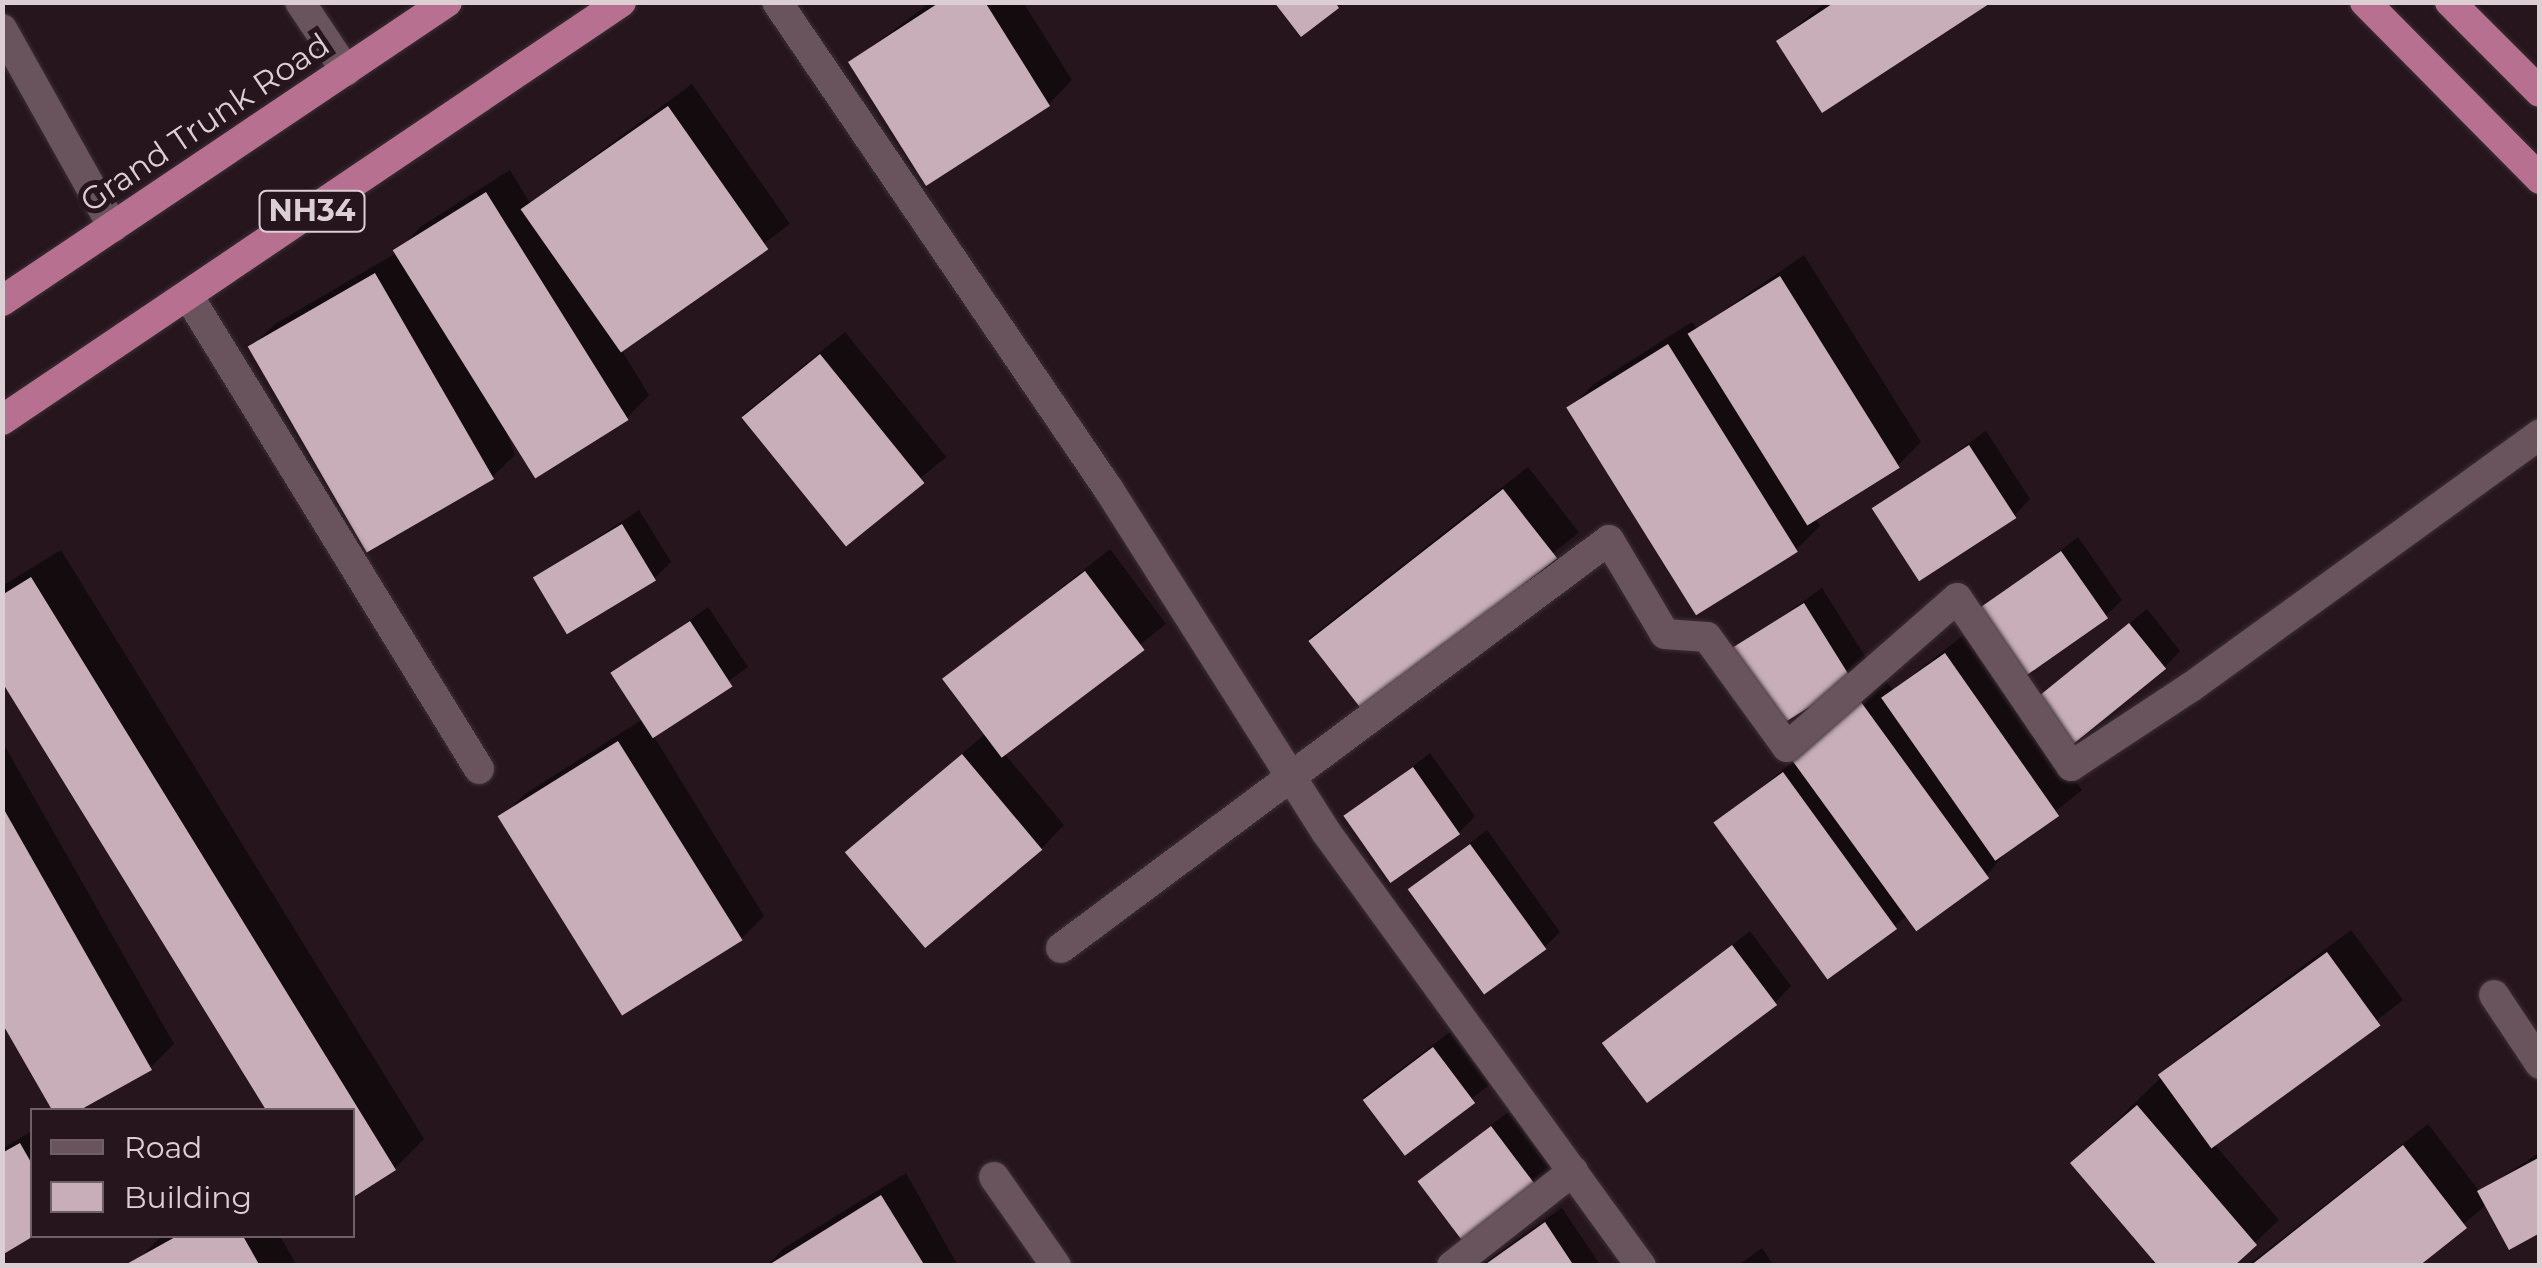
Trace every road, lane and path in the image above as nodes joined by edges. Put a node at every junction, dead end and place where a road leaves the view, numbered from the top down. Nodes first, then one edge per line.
1 (300, 2) edge
2 (447, 2) edge
3 (621, 2) edge
4 (778, 2) edge
5 (2365, 2) edge
6 (2450, 2) edge
7 (2, 28) edge
8 (346, 71) junction
9 (2540, 92) edge
10 (2540, 179) edge
11 (113, 227) junction
12 (189, 297) junction
13 (2, 301) edge
14 (2, 420) edge
15 (2540, 434) edge
16 (480, 769) dead end
17 (1291, 778) junction
18 (1062, 948) dead end
19 (2494, 995) dead end
20 (2540, 1064) edge
21 (1573, 1171) junction
22 (994, 1177) dead end
23 (1050, 1263) edge
24 (1452, 1266) edge
25 (1642, 1266) edge

1 - 8 street
2 - 8 highway, Grand Trunk Road / NH34
3 - 12 highway, NH34
4 - 17 street
5 - 10 highway
6 - 9 highway
7 - 11 street
8 - 11 highway, Grand Trunk Road / NH34
11 - 13 highway, Grand Trunk Road / NH34
12 - 14 highway, NH34
12 - 16 street
15 - 17 street
17 - 18 street
17 - 21 street
19 - 20 street
21 - 24 street
21 - 25 street
22 - 23 street

